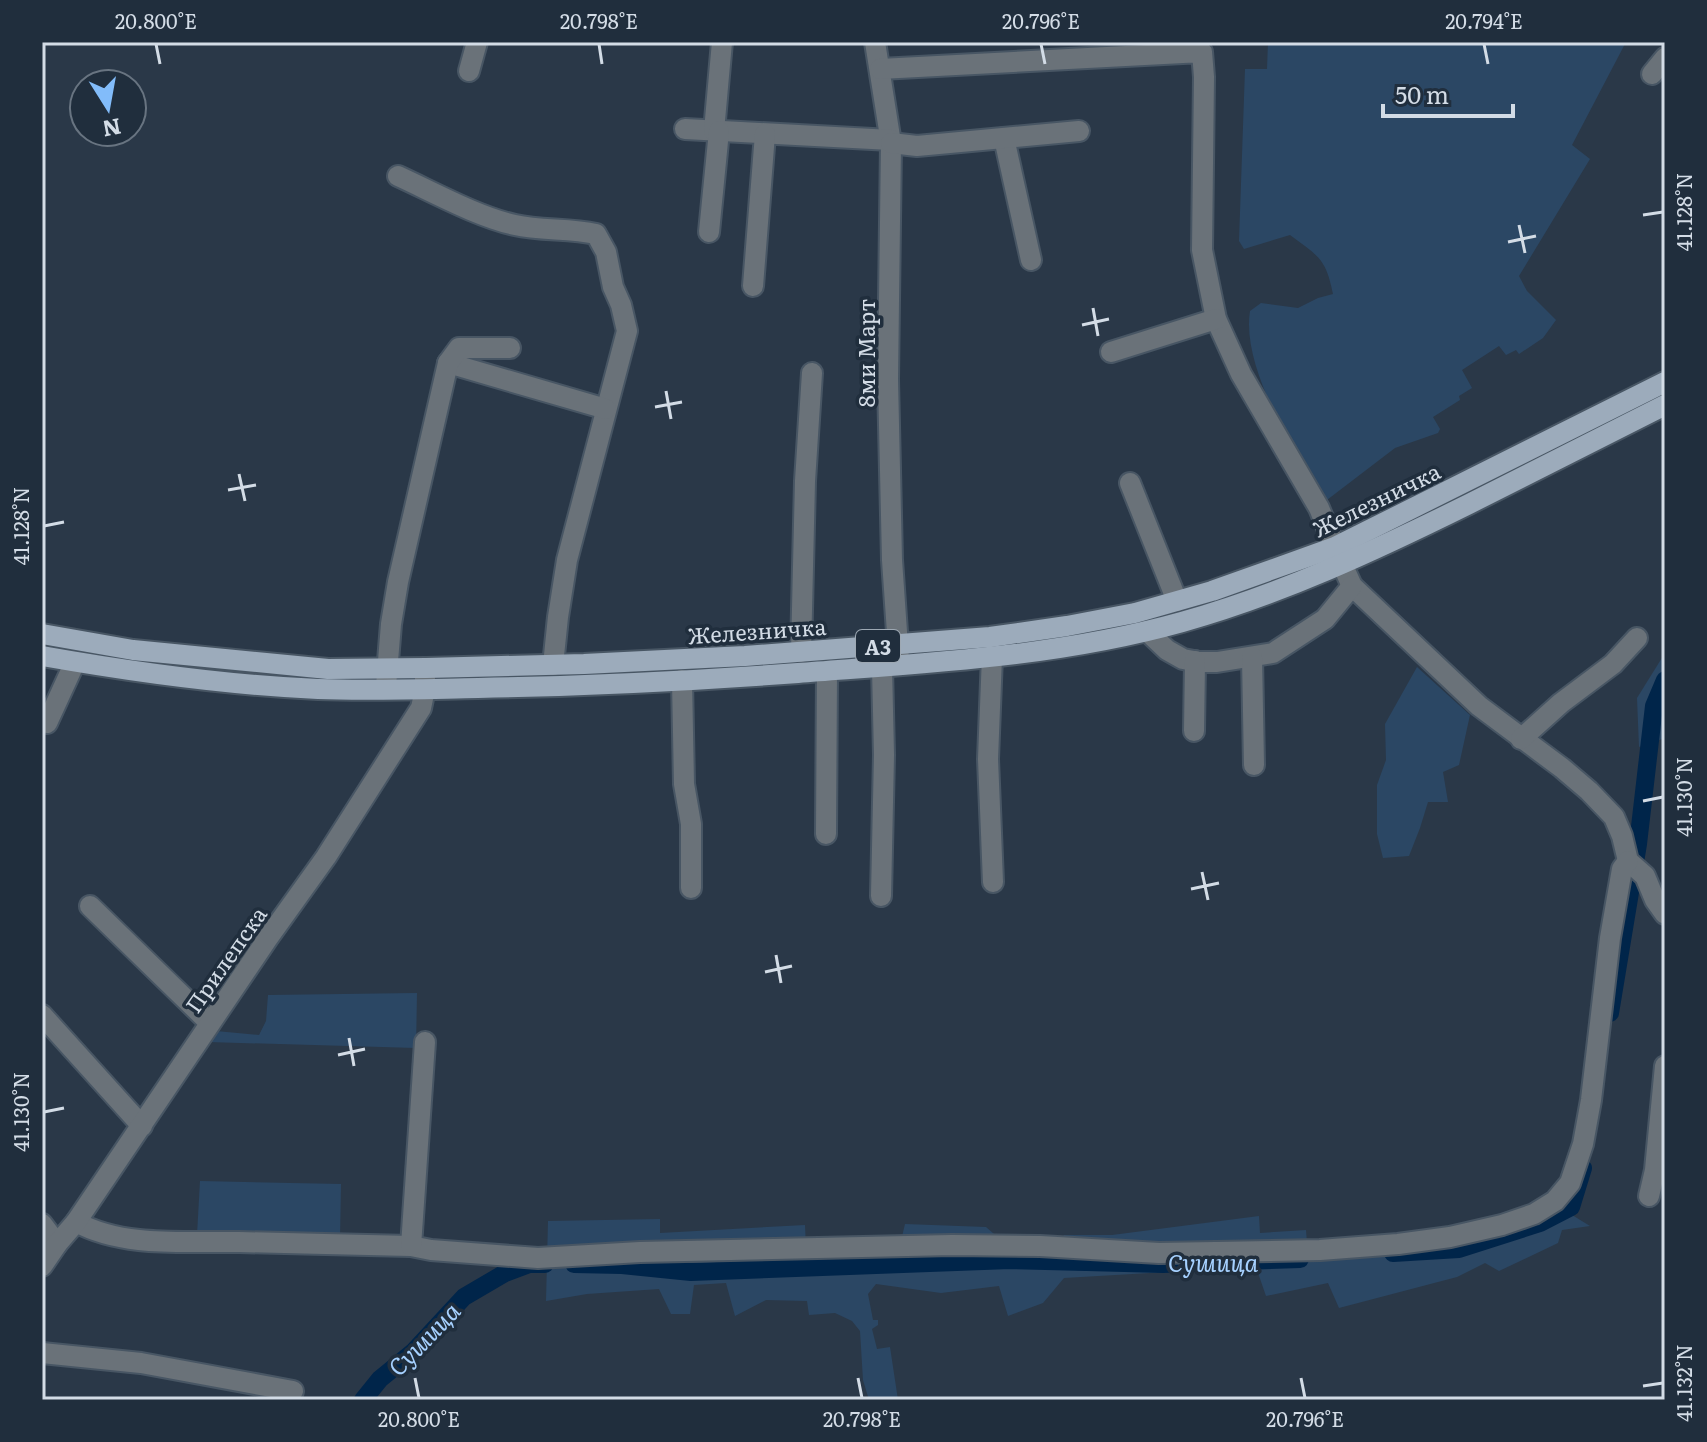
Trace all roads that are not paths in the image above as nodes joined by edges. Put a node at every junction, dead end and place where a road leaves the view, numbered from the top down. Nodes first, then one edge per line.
1 (477, 42) edge
2 (722, 42) edge
3 (875, 42) edge
4 (880, 69) junction
5 (469, 71) dead end
6 (685, 129) dead end
7 (716, 131) junction
8 (1079, 131) dead end
9 (765, 134) junction
10 (1004, 138) junction
11 (891, 142) junction
12 (398, 176) dead end
13 (709, 232) dead end
14 (1031, 260) dead end
15 (753, 286) dead end
16 (1216, 319) junction
17 (510, 348) dead end
18 (1111, 352) dead end
19 (448, 363) junction
20 (812, 373) dead end
21 (1665, 382) edge
22 (1665, 405) edge
23 (606, 409) junction
24 (1130, 483) dead end
25 (1339, 556) junction
26 (1352, 586) junction
27 (1177, 601) junction
28 (1147, 631) junction
29 (42, 634) edge
30 (1637, 638) dead end
31 (897, 644) junction
32 (801, 652) junction
33 (42, 656) edge
34 (992, 656) junction
35 (1252, 657) junction
36 (1195, 661) junction
37 (75, 662) junction
38 (553, 665) junction
39 (890, 666) junction
40 (386, 668) junction
41 (426, 668) junction
42 (827, 671) junction
43 (682, 680) junction
44 (425, 689) junction
45 (386, 690) junction
46 (47, 723) dead end
47 (1194, 731) dead end
48 (1521, 739) junction
49 (1254, 765) dead end
50 (826, 834) dead end
51 (1628, 861) junction
52 (993, 882) dead end
53 (691, 888) dead end
54 (881, 896) dead end
55 (90, 906) dead end
56 (1664, 914) edge
57 (42, 1015) edge
58 (210, 1023) junction
59 (425, 1042) dead end
60 (1665, 1066) edge
61 (142, 1126) junction
62 (1649, 1196) dead end
63 (76, 1222) junction
64 (42, 1224) edge
65 (57, 1244) junction
66 (411, 1246) junction
67 (42, 1266) edge
68 (42, 1353) edge
69 (293, 1391) dead end

1 - 5 street
2 - 7 street
3 - 4 street, 8ми Март
4 - 11 street, 8ми Март
4 - 16 street
6 - 7 street
7 - 9 street
7 - 13 street
8 - 10 street
9 - 11 street
9 - 15 street
10 - 11 street
10 - 14 street
11 - 31 street, 8ми Март
12 - 23 street
16 - 18 street
16 - 25 street
17 - 19 street
19 - 23 street
19 - 40 street
20 - 32 street
21 - 25 main road, Железничка / A3
22 - 25 main road, Железничка / A3
23 - 38 street
24 - 27 street
25 - 26 street
25 - 27 main road, Железничка / A3
25 - 28 main road, Железничка / A3
26 - 35 street
26 - 48 street
27 - 31 main road, Железничка / A3
28 - 34 main road, Железничка / A3
28 - 36 street
29 - 40 main road, Железничка / A3
30 - 48 street
31 - 32 main road, Железничка / A3
31 - 39 street, 8ми Март
32 - 38 main road, Железничка / A3
33 - 37 main road, Железничка / A3
34 - 39 main road, Железничка / A3
34 - 52 street
35 - 36 street
35 - 49 street
36 - 47 street
37 - 45 main road, Железничка / A3
37 - 46 street
38 - 41 main road, Железничка / A3
39 - 42 main road, Железничка / A3
39 - 54 street, 8ми Март
40 - 41 main road, Железничка / A3
40 - 45 street
41 - 44 street, Прилепска
42 - 43 main road, Железничка / A3
42 - 50 street
43 - 44 main road, Железничка / A3
43 - 53 street
44 - 45 main road, Железничка / A3
44 - 58 street, Прилепска
48 - 51 street
51 - 56 street
51 - 66 street
55 - 58 street
57 - 61 street
58 - 61 street, Прилепска
59 - 66 street
60 - 62 street
61 - 63 street, Прилепска
63 - 65 street, Прилепска
63 - 66 street
64 - 65 street
65 - 67 street, Прилепска
68 - 69 street

